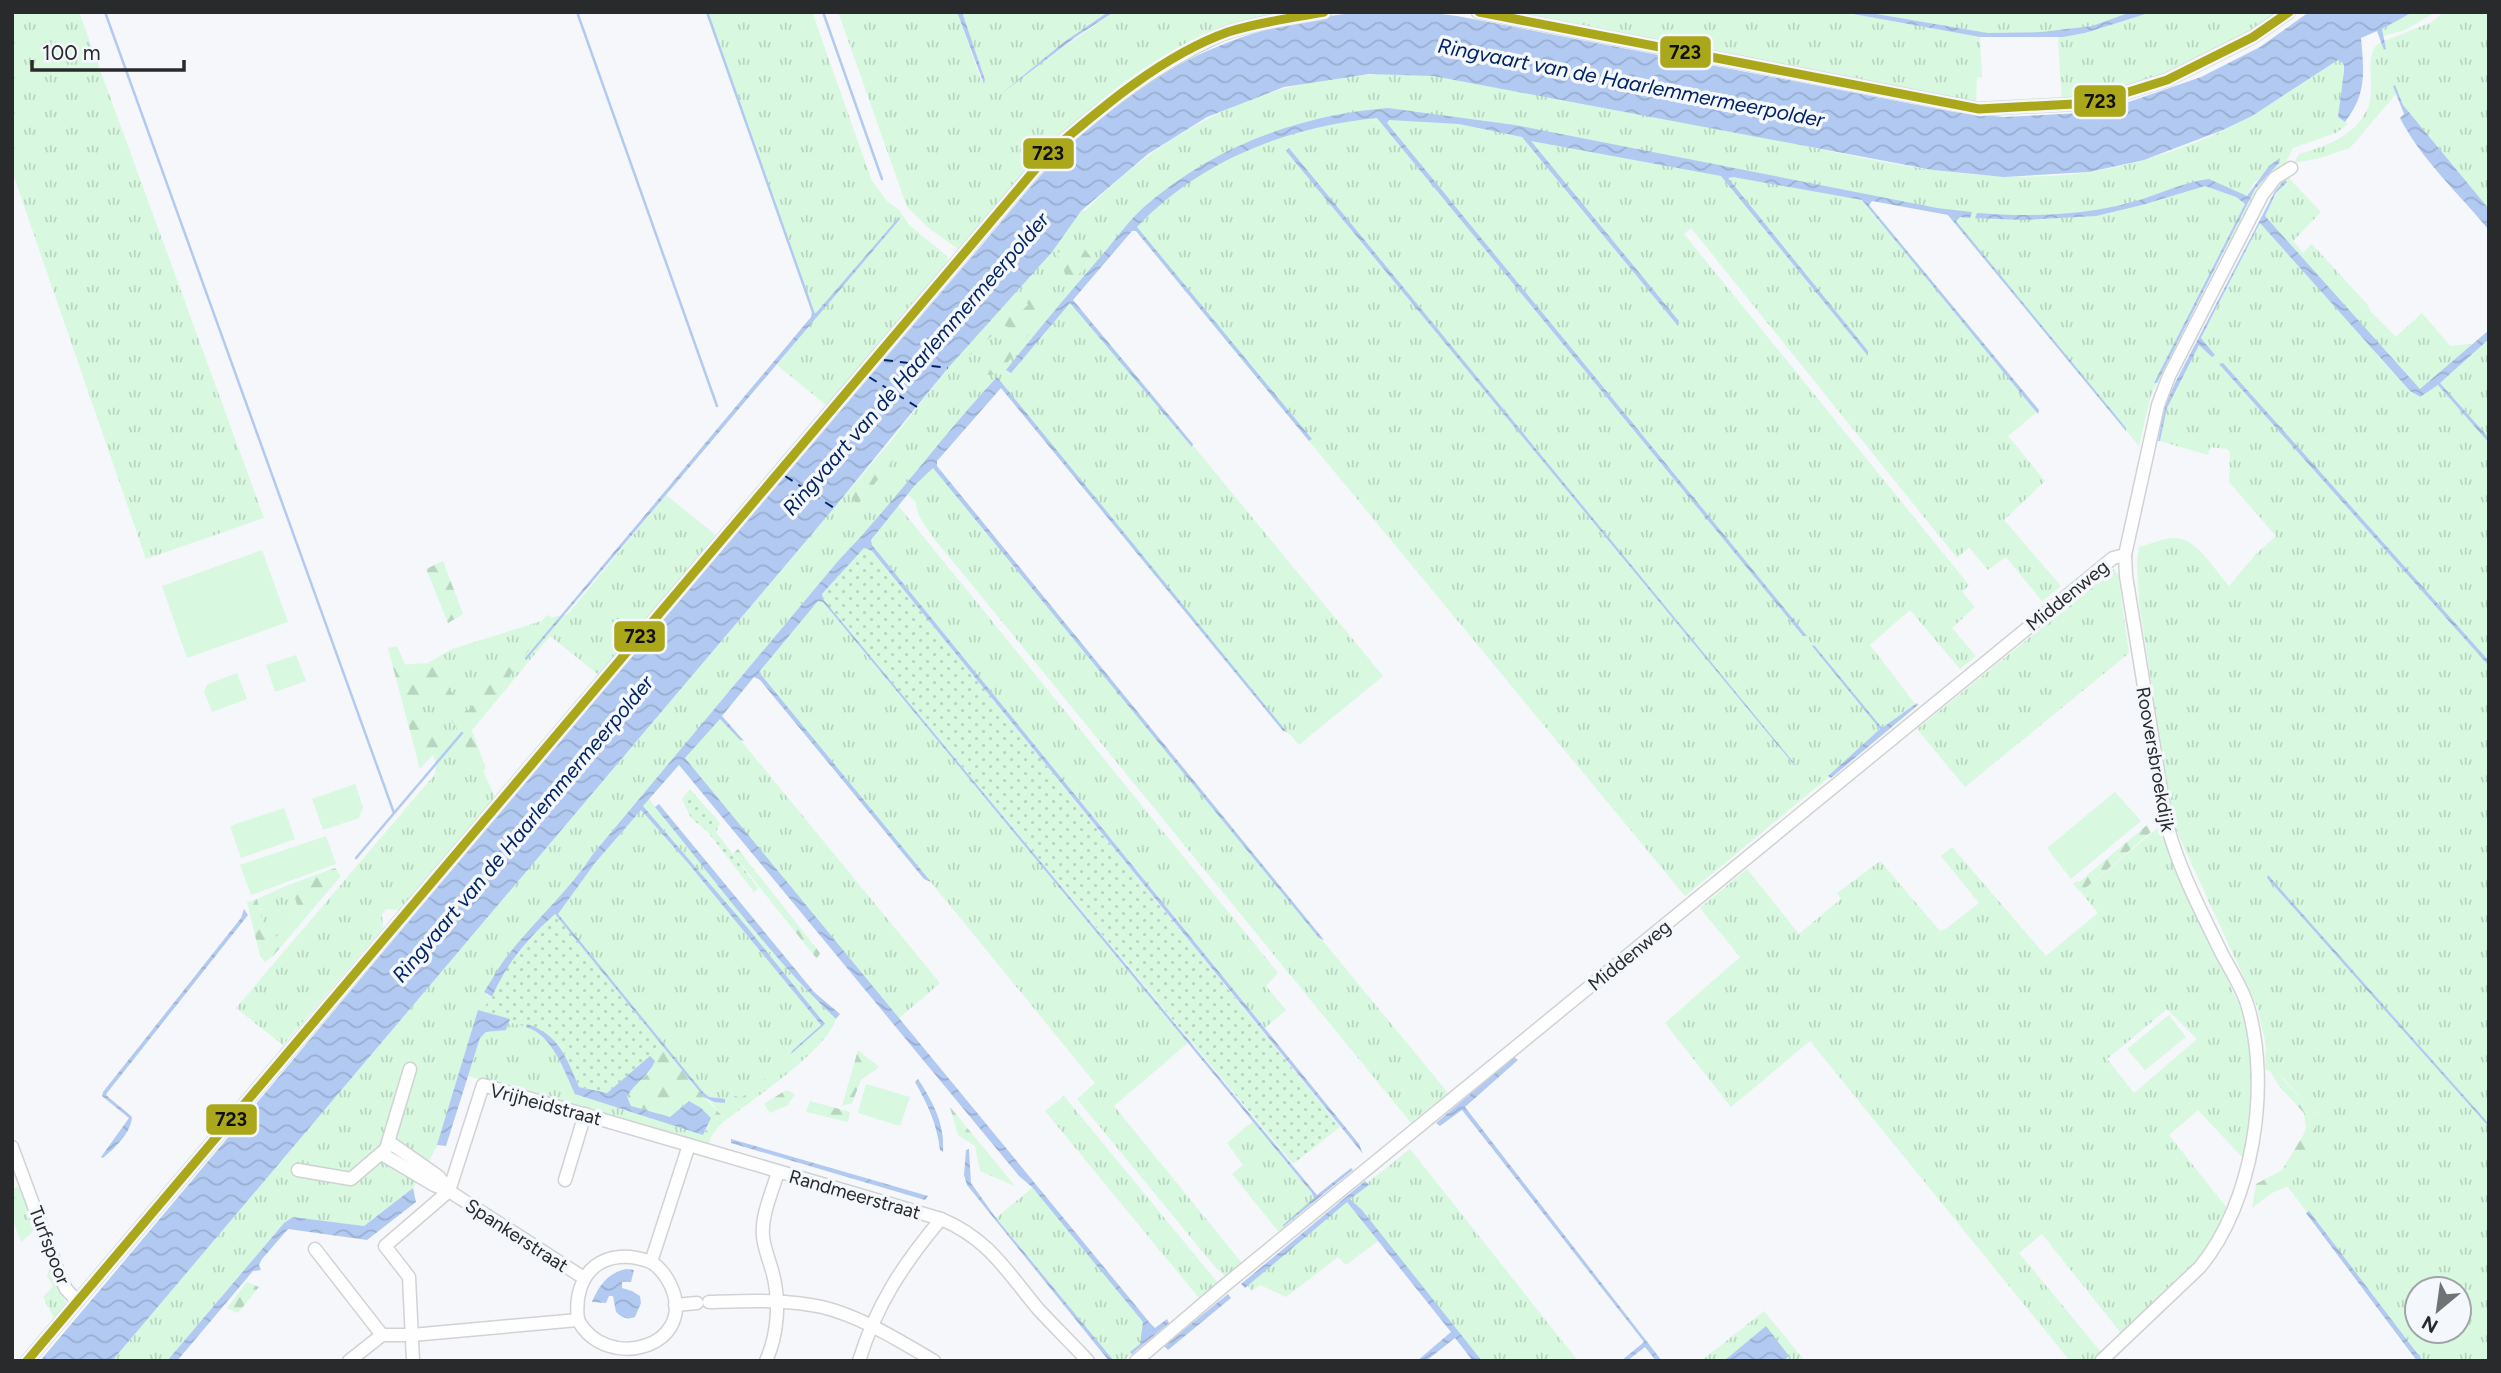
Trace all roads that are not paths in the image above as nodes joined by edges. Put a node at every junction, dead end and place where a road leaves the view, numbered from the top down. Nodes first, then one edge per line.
1 (1325, 12) edge
2 (1478, 12) edge
3 (2289, 12) edge
4 (2291, 168) dead end
5 (2125, 555) junction
6 (410, 1069) dead end
7 (585, 1114) junction
8 (389, 1142) junction
9 (689, 1145) junction
10 (12, 1147) edge
11 (382, 1154) junction
12 (298, 1170) dead end
13 (778, 1172) junction
14 (565, 1180) dead end
15 (449, 1191) junction
16 (942, 1219) junction
17 (315, 1249) dead end
18 (650, 1262) junction
19 (584, 1278) junction
20 (77, 1301) junction
21 (777, 1301) junction
22 (675, 1305) junction
23 (578, 1320) junction
24 (870, 1327) junction
25 (382, 1335) junction
26 (412, 1335) junction
27 (637, 1357) edge
28 (931, 1360) edge
29 (27, 1361) edge
30 (349, 1361) edge
31 (413, 1361) edge
32 (766, 1361) edge
33 (859, 1361) edge
34 (1088, 1361) edge
35 (1136, 1361) edge
36 (2101, 1361) edge

1 - 20 street
2 - 3 street
4 - 5 street, Rooversbroekdijk
5 - 35 street, Middenweg
5 - 36 street, Rooversbroekdijk
6 - 8 street
7 - 9 street, Vrijheidstraat
7 - 14 street
7 - 15 street, Vrijheidstraat
8 - 11 street
8 - 15 street, Spankerstraat
9 - 13 street, Randmeerstraat
9 - 18 street
10 - 20 street, Turfspoor
11 - 12 street
11 - 15 street, Spankerstraat
13 - 16 street, Randmeerstraat
13 - 21 street
15 - 19 street, Spankerstraat
15 - 26 street
16 - 24 street
16 - 34 street, Randmeerstraat
17 - 25 street
18 - 19 street
18 - 22 street
19 - 23 street
20 - 29 street
21 - 22 street
21 - 24 street
21 - 32 street
22 - 27 street
23 - 26 street
23 - 27 street
24 - 28 street
24 - 33 street
25 - 26 street
25 - 30 street
26 - 31 street

